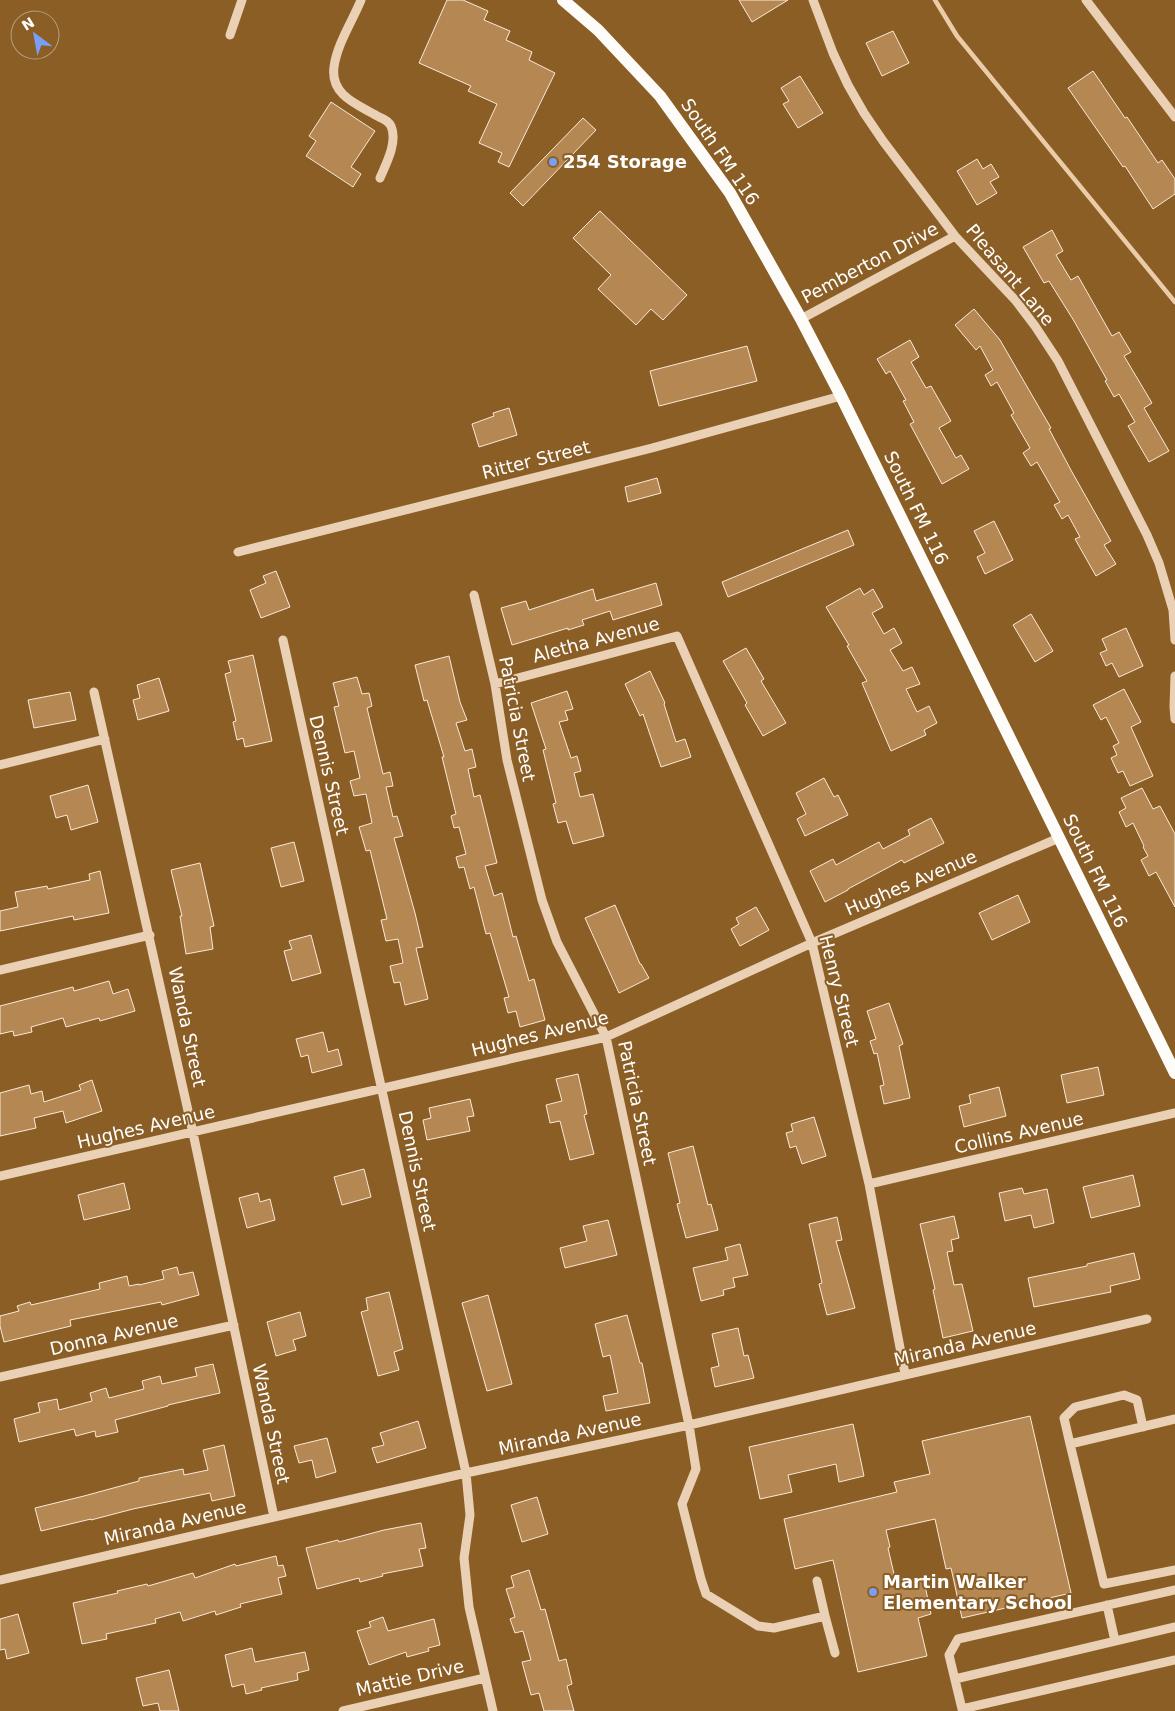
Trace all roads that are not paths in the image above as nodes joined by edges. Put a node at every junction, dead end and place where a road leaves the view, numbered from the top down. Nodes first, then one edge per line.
1 (242, 0) edge
2 (362, 0) edge
3 (563, 0) edge
4 (813, 0) edge
5 (1086, 0) edge
6 (230, 35) dead end
7 (1175, 117) edge
8 (380, 178) dead end
9 (955, 236) junction
10 (801, 319) junction
11 (841, 396) junction
12 (238, 552) dead end
13 (474, 595) dead end
14 (677, 636) joint
15 (283, 640) dead end
16 (1175, 640) edge
17 (1175, 676) edge
18 (494, 684) junction
19 (94, 692) dead end
20 (1175, 719) edge
21 (105, 738) junction
22 (0, 765) edge
23 (1059, 838) junction
24 (150, 935) junction
25 (812, 943) junction
26 (0, 970) edge
27 (606, 1036) junction
28 (1175, 1073) edge
29 (382, 1089) junction
30 (1175, 1113) edge
31 (193, 1133) junction
32 (0, 1176) edge
33 (870, 1184) junction
34 (1147, 1318) dead end
35 (234, 1325) junction
36 (906, 1374) junction
37 (0, 1377) edge
38 (1175, 1419) edge
39 (689, 1425) junction
40 (1143, 1427) junction
41 (1070, 1444) junction
42 (466, 1473) junction
43 (274, 1517) junction
44 (1175, 1570) edge
45 (0, 1580) edge
46 (817, 1581) dead end
47 (1175, 1590) edge
48 (1107, 1605) junction
49 (825, 1616) junction
50 (1175, 1627) edge
51 (1115, 1641) junction
52 (835, 1653) dead end
53 (1175, 1660) edge
54 (485, 1678) junction
55 (955, 1679) junction
56 (343, 1711) edge
57 (493, 1711) edge

1 - 6 street
2 - 8 street
3 - 10 main road, South FM 116
4 - 9 street, Pleasant Lane
5 - 7 street
9 - 10 street, Pemberton Drive
9 - 16 street, Pleasant Lane
10 - 11 main road, South FM 116
11 - 12 street, Ritter Street
11 - 23 main road, South FM 116
13 - 18 street, Patricia Street
14 - 18 street, Aletha Avenue
14 - 25 street, Henry Street
15 - 29 street, Dennis Street
17 - 20 street
18 - 27 street, Patricia Street
19 - 21 street, Wanda Street
21 - 22 street
21 - 24 street, Wanda Street
23 - 25 street, Hughes Avenue
23 - 28 main road, South FM 116
24 - 26 street
24 - 31 street, Wanda Street
25 - 27 street, Hughes Avenue
25 - 33 street, Henry Street
27 - 29 street, Hughes Avenue
27 - 39 street, Patricia Street
29 - 31 street, Hughes Avenue
29 - 42 street, Dennis Street
30 - 33 street, Collins Avenue
31 - 32 street, Hughes Avenue
31 - 35 street, Wanda Street
33 - 36 street, Henry Street
34 - 36 street, Miranda Avenue
35 - 37 street, Donna Avenue
35 - 43 street, Wanda Street
36 - 39 street, Miranda Avenue
38 - 40 street
39 - 42 street, Miranda Avenue
39 - 49 street, Patricia Street
40 - 41 street
40 - 41 street
41 - 44 street
42 - 43 street, Miranda Avenue
42 - 54 street, Dennis Street
43 - 45 street, Miranda Avenue
46 - 49 street
47 - 48 street
48 - 51 street
48 - 55 street
49 - 52 street
50 - 51 street
51 - 55 street
53 - 55 street
54 - 56 street, Mattie Drive
54 - 57 street, Dennis Street

